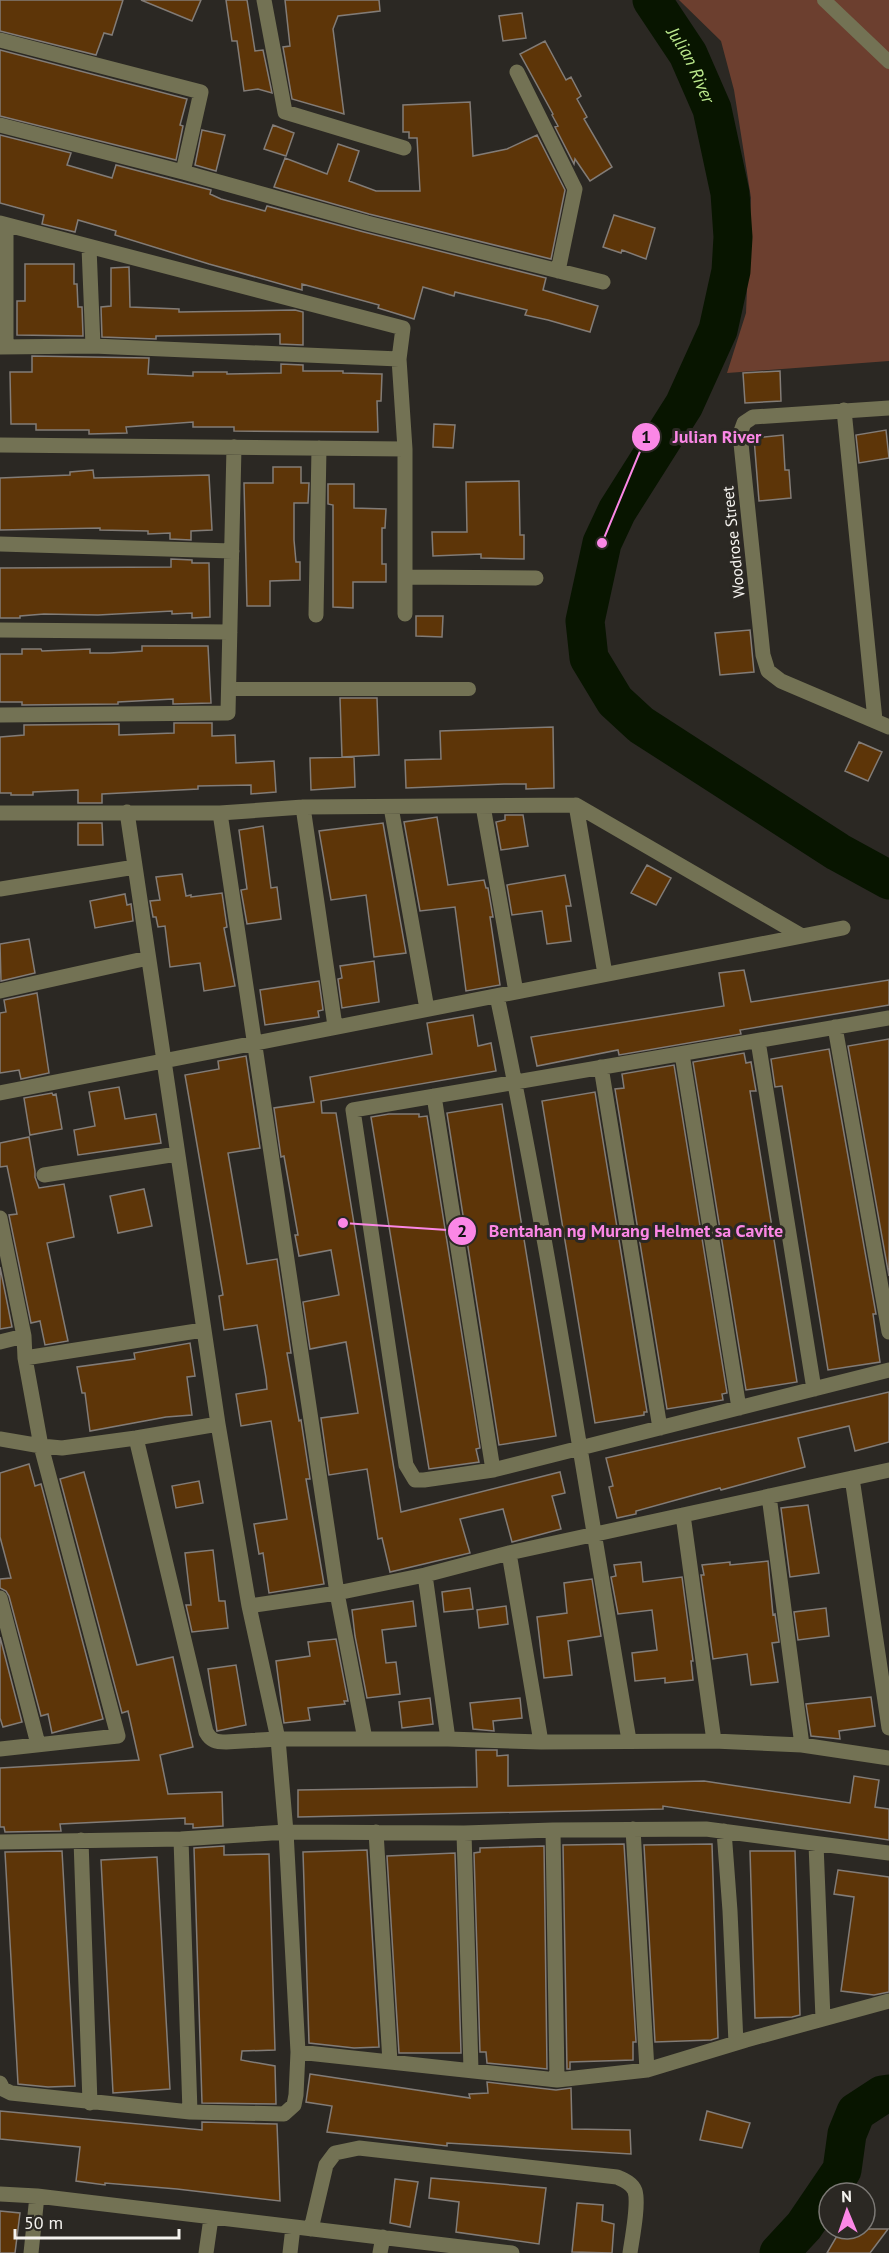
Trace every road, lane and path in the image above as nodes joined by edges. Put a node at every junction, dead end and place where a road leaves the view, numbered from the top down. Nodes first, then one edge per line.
1 (264, 0) edge
2 (824, 0) edge
3 (0, 40) edge
4 (889, 62) edge
5 (518, 72) dead end
6 (0, 125) edge
7 (404, 148) dead end
8 (183, 172) junction
9 (3, 224) edge
10 (89, 247) junction
11 (558, 271) junction
12 (603, 282) dead end
13 (93, 346) junction
14 (3, 347) edge
15 (399, 359) junction
16 (889, 408) edge
17 (844, 410) junction
18 (0, 445) edge
19 (234, 447) junction
20 (319, 448) junction
21 (405, 449) junction
22 (0, 544) edge
23 (232, 551) junction
24 (406, 577) junction
25 (536, 578) dead end
26 (405, 614) dead end
27 (316, 615) dead end
28 (0, 630) edge
29 (230, 632) junction
30 (229, 689) junction
31 (469, 689) dead end
32 (0, 715) edge
33 (882, 724) edge
34 (576, 805) junction
35 (483, 806) junction
36 (303, 807) junction
37 (391, 807) junction
38 (127, 812) junction
39 (0, 813) edge
40 (220, 813) junction
41 (135, 867) junction
42 (0, 888) edge
43 (843, 928) dead end
44 (802, 936) junction
45 (148, 958) junction
46 (605, 974) junction
47 (0, 991) edge
48 (516, 992) junction
49 (496, 996) junction
50 (427, 1009) junction
51 (889, 1018) edge
52 (335, 1026) junction
53 (835, 1028) junction
54 (758, 1041) junction
55 (254, 1043) junction
56 (682, 1054) junction
57 (163, 1061) junction
58 (601, 1067) junction
59 (515, 1082) junction
60 (0, 1093) edge
61 (434, 1096) junction
62 (177, 1154) junction
63 (44, 1175) dead end
64 (0, 1218) edge
65 (4, 1262) edge
66 (203, 1330) junction
67 (889, 1332) edge
68 (24, 1336) junction
69 (0, 1342) edge
70 (25, 1358) junction
71 (889, 1370) edge
72 (814, 1389) junction
73 (739, 1408) junction
74 (218, 1424) junction
75 (660, 1428) junction
76 (136, 1438) junction
77 (0, 1439) edge
78 (41, 1446) junction
79 (581, 1448) junction
80 (493, 1470) junction
81 (889, 1470) edge
82 (852, 1478) junction
83 (769, 1496) junction
84 (683, 1515) junction
85 (594, 1534) junction
86 (509, 1553) junction
87 (425, 1575) junction
88 (337, 1593) junction
89 (0, 1598) edge
90 (249, 1606) junction
91 (889, 1728) edge
92 (278, 1739) junction
93 (365, 1739) junction
94 (447, 1739) junction
95 (629, 1740) junction
96 (714, 1741) junction
97 (541, 1742) junction
98 (38, 1744) junction
99 (802, 1745) junction
100 (0, 1749) edge
101 (889, 1758) edge
102 (633, 1829) junction
103 (554, 1830) junction
104 (724, 1831) junction
105 (286, 1832) junction
106 (376, 1833) junction
107 (464, 1833) junction
108 (181, 1839) junction
109 (81, 1840) junction
110 (0, 1842) edge
111 (816, 1844) junction
112 (889, 1853) edge
113 (889, 2001) edge
114 (823, 2019) junction
115 (736, 2043) junction
116 (298, 2052) junction
117 (390, 2062) junction
118 (471, 2070) junction
119 (647, 2070) junction
120 (557, 2080) junction
121 (0, 2083) edge
122 (90, 2103) junction
123 (190, 2112) junction
124 (0, 2194) edge
125 (37, 2196) junction
126 (211, 2218) junction
127 (293, 2227) junction
128 (311, 2229) junction
129 (383, 2237) junction
130 (464, 2249) edge
131 (31, 2253) edge
132 (206, 2253) edge
133 (290, 2253) edge
134 (380, 2253) edge
135 (512, 2253) edge
136 (630, 2253) edge

1 - 7 street
2 - 4 lane
3 - 8 street
5 - 11 street
6 - 8 street
8 - 11 street
9 - 10 street
9 - 14 street
10 - 13 street
10 - 15 street
11 - 12 street
13 - 14 street
13 - 15 street
15 - 21 street
16 - 17 street, Woodrose Street
17 - 33 street
17 - 33 street, Woodrose Street
18 - 19 street
19 - 20 street
19 - 23 street
20 - 21 street
20 - 27 street
21 - 24 street
22 - 23 street
23 - 29 street
24 - 25 street
24 - 26 street
28 - 29 street
29 - 30 street
30 - 31 lane
30 - 32 street
34 - 35 street
34 - 44 street
34 - 46 street
35 - 37 street
35 - 48 street
36 - 37 street
36 - 40 street
36 - 52 street
37 - 50 street
38 - 39 street
38 - 40 street
38 - 41 street
40 - 55 street
41 - 42 street
41 - 45 street
43 - 44 street
44 - 46 street
45 - 47 street
45 - 57 street
46 - 48 street
48 - 49 street
49 - 50 street
49 - 59 street
50 - 52 street
51 - 53 street
52 - 55 street
53 - 54 street
53 - 67 street
54 - 56 street
54 - 72 street
55 - 57 street
55 - 88 street
56 - 58 street
56 - 73 street
57 - 60 street
57 - 62 street
58 - 59 street
58 - 75 street
59 - 61 street
59 - 79 street
61 - 80 street
61 - 80 street
62 - 63 street
62 - 66 street
64 - 65 street
65 - 68 street
66 - 70 street
66 - 74 street
68 - 69 street
68 - 70 street
70 - 78 street
71 - 72 street
72 - 73 street
73 - 75 street
74 - 76 street
74 - 90 street
75 - 79 street
76 - 78 street
76 - 92 street
77 - 78 street
78 - 98 street
79 - 80 street
79 - 85 street
81 - 82 street
82 - 83 street
82 - 91 street
83 - 84 street
83 - 99 street
84 - 85 street
84 - 96 street
85 - 86 street
85 - 95 street
86 - 87 street
86 - 97 street
87 - 88 street
87 - 94 street
88 - 90 street
88 - 93 street
89 - 98 street
90 - 92 street
92 - 93 street
92 - 105 street
93 - 94 street
94 - 97 street
95 - 96 street
95 - 97 street
96 - 99 street
98 - 100 street
99 - 101 street
102 - 103 street
102 - 104 street
102 - 119 street
103 - 107 street
103 - 120 street
104 - 111 street
104 - 115 street
105 - 106 street
105 - 108 street
105 - 116 street
106 - 107 street
106 - 117 street
107 - 118 street
108 - 109 street
108 - 123 street
109 - 110 street
109 - 122 street
111 - 112 street
111 - 114 street
113 - 114 street
114 - 115 street
115 - 119 street
116 - 117 street
116 - 123 street
117 - 118 street
118 - 120 street
119 - 120 street
121 - 122 street
122 - 123 street
124 - 125 street
125 - 126 street
125 - 131 street
126 - 127 street
126 - 132 street
127 - 128 street
127 - 133 street
128 - 129 street
128 - 136 street
129 - 130 street
129 - 134 street
130 - 135 street

